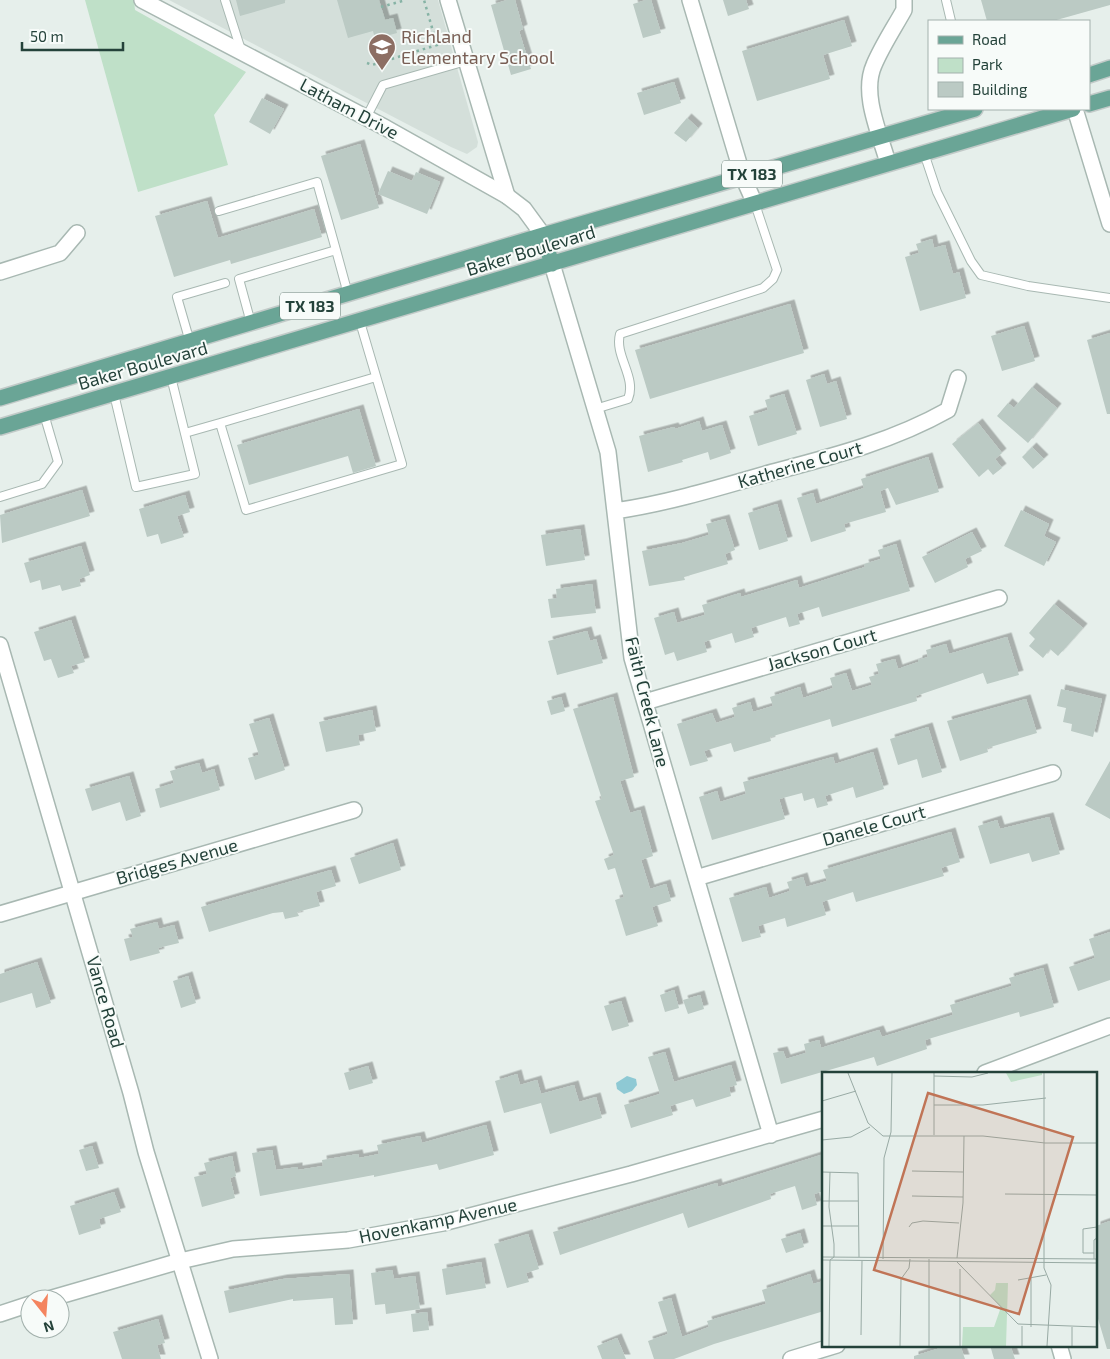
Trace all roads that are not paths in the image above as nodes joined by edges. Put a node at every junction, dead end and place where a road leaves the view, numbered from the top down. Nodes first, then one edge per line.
1 (142, 0) edge
2 (225, 0) edge
3 (448, 0) edge
4 (690, 0) edge
5 (904, 0) edge
6 (946, 0) edge
7 (951, 20) edge
8 (242, 52) junction
9 (466, 60) junction
10 (1110, 68) edge
11 (1090, 75) edge
12 (1110, 98) edge
13 (1090, 104) edge
14 (971, 110) edge
15 (1071, 110) edge
16 (1074, 110) edge
17 (366, 118) junction
18 (880, 136) junction
19 (924, 153) junction
20 (888, 163) junction
21 (743, 177) junction
22 (507, 196) junction
23 (755, 204) junction
24 (220, 211) dead end
25 (1110, 224) edge
26 (77, 233) dead end
27 (543, 235) junction
28 (336, 250) junction
29 (552, 264) junction
30 (0, 272) edge
31 (225, 283) dead end
32 (348, 294) junction
33 (1110, 298) edge
34 (360, 322) junction
35 (251, 323) junction
36 (190, 342) junction
37 (172, 377) junction
38 (376, 377) junction
39 (958, 378) dead end
40 (114, 394) junction
41 (0, 398) edge
42 (595, 409) junction
43 (44, 414) junction
44 (220, 423) junction
45 (0, 427) edge
46 (185, 433) junction
47 (0, 497) edge
48 (615, 511) junction
49 (999, 598) dead end
50 (0, 645) edge
51 (645, 702) junction
52 (1053, 773) dead end
53 (354, 810) dead end
54 (696, 878) junction
55 (73, 893) junction
56 (0, 914) edge
57 (1110, 1026) edge
58 (988, 1072) edge
59 (822, 1121) edge
60 (771, 1134) junction
61 (180, 1261) junction
62 (70, 1293) edge
63 (20, 1307) edge
64 (0, 1314) edge
65 (834, 1346) edge
66 (1059, 1346) edge
67 (210, 1359) edge
68 (791, 1359) edge
69 (1063, 1359) edge

1 - 8 street, Latham Drive
2 - 8 lane
3 - 9 street
4 - 21 street
5 - 18 street
6 - 7 lane
8 - 17 street, Latham Drive
9 - 17 lane
9 - 22 street
10 - 11 main road
12 - 13 main road
14 - 18 main road, Baker Boulevard / TX 183
15 - 19 main road, Baker Boulevard / TX 183
16 - 25 street
17 - 22 street, Latham Drive
18 - 20 street
18 - 21 main road, Baker Boulevard / TX 183
19 - 20 main road, Baker Boulevard / TX 183
19 - 33 lane
20 - 23 main road, Baker Boulevard / TX 183
21 - 23 street
21 - 27 main road, Baker Boulevard / TX 183
22 - 27 street, Latham Drive
23 - 29 main road, Baker Boulevard / TX 183
23 - 42 lane
24 - 28 lane
26 - 30 street
27 - 29 main road
27 - 32 main road, Baker Boulevard / TX 183
28 - 32 lane
28 - 35 lane
29 - 34 main road, Baker Boulevard / TX 183
29 - 42 street, Faith Creek Lane
31 - 36 lane
32 - 35 main road, Baker Boulevard / TX 183
34 - 37 main road, Baker Boulevard / TX 183
34 - 38 lane
35 - 36 main road, Baker Boulevard / TX 183
36 - 41 main road, Baker Boulevard / TX 183
37 - 40 main road, Baker Boulevard / TX 183
37 - 46 lane
38 - 44 lane
38 - 44 lane
39 - 48 street, Katherine Court
40 - 43 main road, Baker Boulevard / TX 183
40 - 46 lane
42 - 48 street, Faith Creek Lane
43 - 45 main road, Baker Boulevard / TX 183
43 - 47 lane
44 - 46 lane
48 - 51 street, Faith Creek Lane
49 - 51 street, Jackson Court
50 - 55 street, Vance Road
51 - 54 street, Faith Creek Lane
52 - 54 street, Danele Court
53 - 55 street, Bridges Avenue
54 - 60 street, Faith Creek Lane
55 - 56 street, Bridges Avenue
55 - 61 street, Vance Road
57 - 58 street
59 - 60 street, Hovenkamp Avenue
60 - 61 street, Hovenkamp Avenue
61 - 62 street, Hovenkamp Avenue
61 - 67 street, Vance Road
63 - 64 street
65 - 68 street
66 - 69 street

